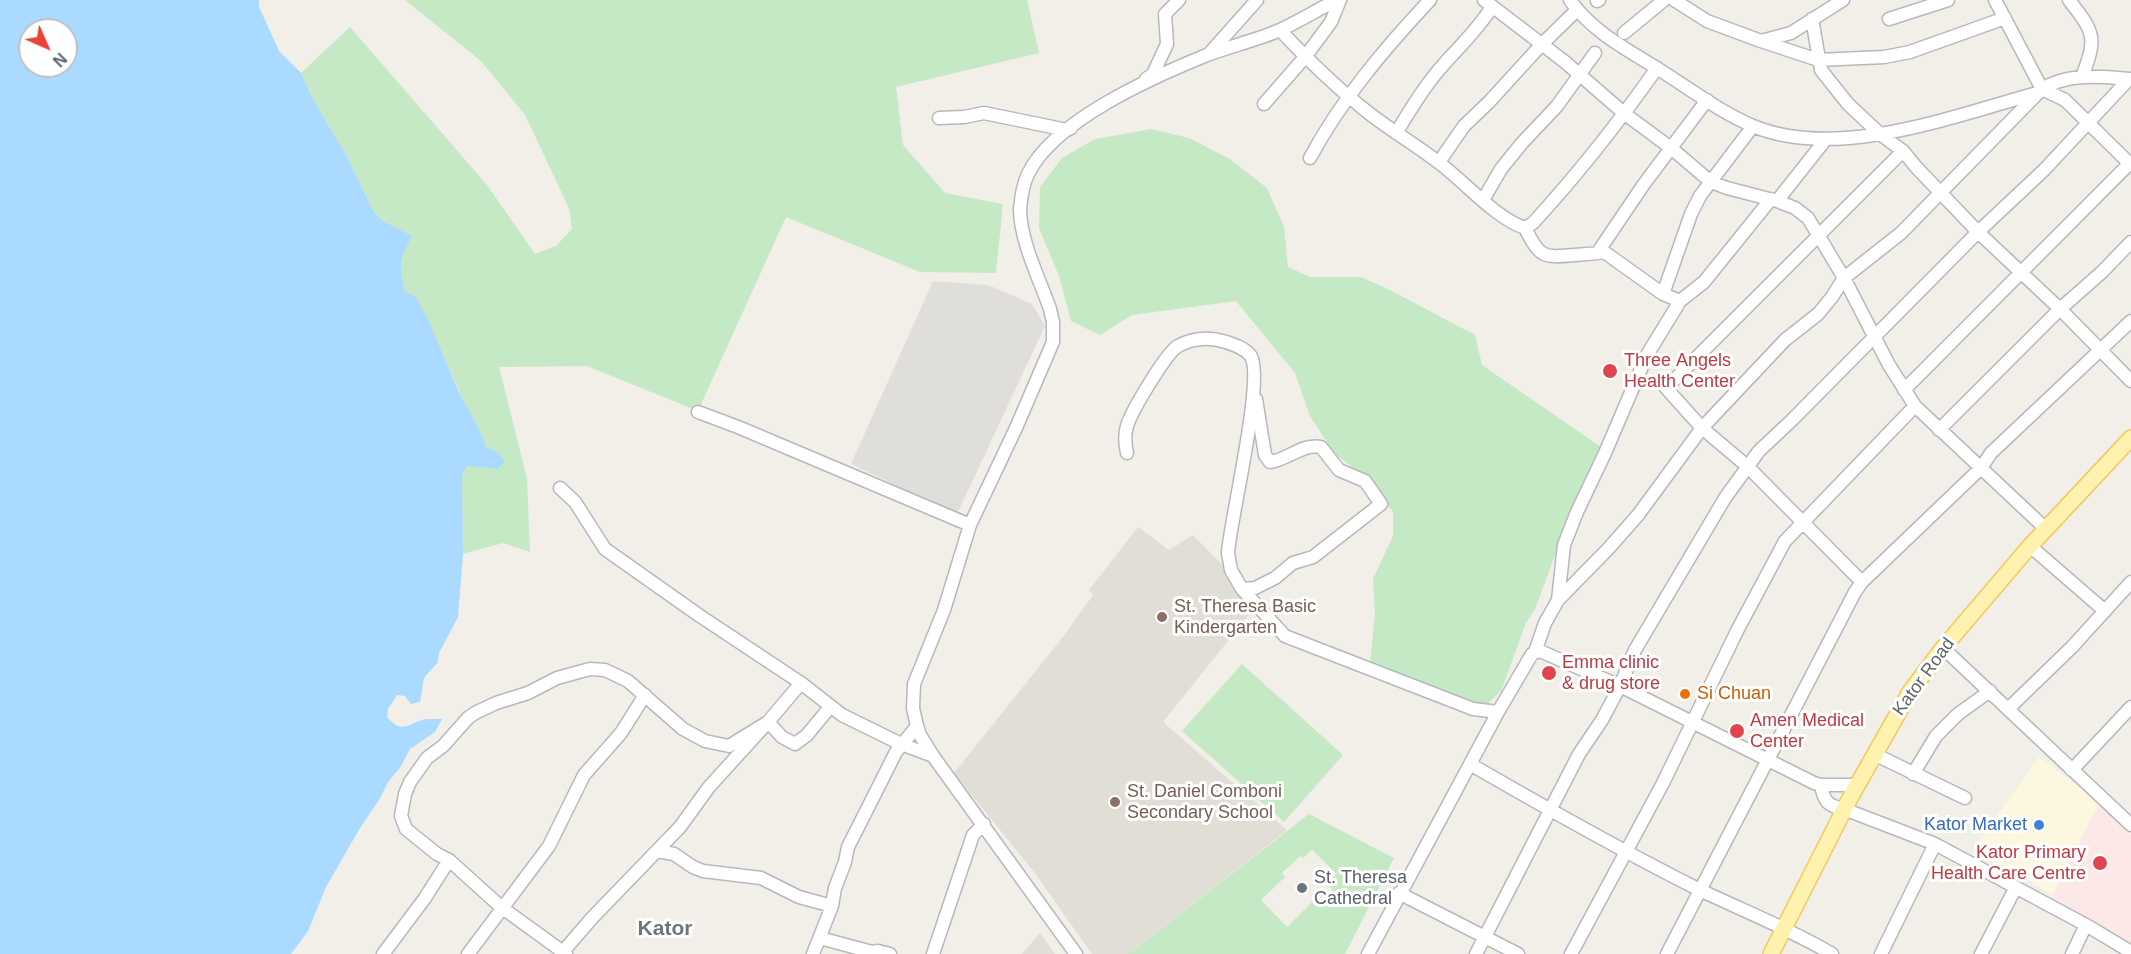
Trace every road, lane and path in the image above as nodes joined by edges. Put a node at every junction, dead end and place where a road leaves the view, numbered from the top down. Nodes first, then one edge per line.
1 (1179, 0) edge
2 (1257, 0) edge
3 (1338, 0) edge
4 (1430, 0) edge
5 (1664, 0) edge
6 (1674, 0) edge
7 (1844, 0) edge
8 (1948, 0) edge
9 (1995, 0) edge
10 (2069, 0) edge
11 (1488, 4) edge
12 (1574, 5) edge
13 (2006, 18) junction
14 (1812, 19) junction
15 (1889, 19) dead end
16 (1280, 30) junction
17 (1624, 33) dead end
18 (1761, 41) junction
19 (1542, 44) junction
20 (1595, 53) dead end
21 (1208, 55) junction
22 (1305, 57) junction
23 (1818, 60) junction
24 (1657, 68) junction
25 (1579, 75) junction
26 (2082, 77) junction
27 (2130, 79) edge
28 (2040, 91) junction
29 (1349, 97) junction
30 (1707, 100) junction
31 (1264, 104) dead end
32 (1624, 114) junction
33 (939, 118) dead end
34 (2087, 123) junction
35 (1753, 126) junction
36 (1067, 130) junction
37 (1396, 133) junction
38 (1880, 134) junction
39 (1826, 139) junction
40 (1671, 148) junction
41 (1903, 151) junction
42 (1310, 158) dead end
43 (1439, 162) junction
44 (2131, 164) edge
45 (1711, 182) junction
46 (1940, 193) junction
47 (1483, 200) junction
48 (1774, 200) junction
49 (1525, 228) junction
50 (1978, 232) junction
51 (1817, 236) junction
52 (2131, 242) edge
53 (1604, 252) junction
54 (2021, 272) junction
55 (1844, 278) junction
56 (1663, 294) junction
57 (1680, 301) junction
58 (2060, 309) junction
59 (2131, 321) edge
60 (1875, 336) junction
61 (2101, 350) junction
62 (1254, 380) junction
63 (2131, 381) edge
64 (1904, 390) junction
65 (1915, 406) junction
66 (698, 412) dead end
67 (1702, 428) junction
68 (1939, 430) junction
69 (2130, 442) edge
70 (1127, 453) dead end
71 (1748, 466) junction
72 (1981, 468) junction
73 (560, 488) dead end
74 (1803, 522) junction
75 (970, 525) junction
76 (2046, 529) junction
77 (2030, 546) junction
78 (1862, 582) junction
79 (2131, 582) edge
80 (1242, 589) junction
81 (1558, 600) junction
82 (2105, 611) junction
83 (1942, 648) junction
84 (1535, 652) junction
85 (801, 683) junction
86 (1620, 686) junction
87 (1990, 691) junction
88 (645, 695) junction
89 (830, 706) junction
90 (2131, 707) edge
91 (2009, 708) junction
92 (1498, 712) junction
93 (768, 722) junction
94 (1693, 723) junction
95 (916, 726) junction
96 (902, 744) junction
97 (1874, 754) junction
98 (933, 756) junction
99 (1767, 760) junction
100 (1470, 764) junction
101 (2072, 770) junction
102 (1913, 774) junction
103 (1857, 784) junction
104 (1821, 785) junction
105 (1965, 798) dead end
106 (1845, 809) junction
107 (1550, 811) junction
108 (984, 825) junction
109 (2131, 825) edge
110 (1935, 844) junction
111 (657, 851) junction
112 (1625, 851) junction
113 (449, 860) junction
114 (2016, 887) junction
115 (1699, 890) junction
116 (1399, 893) junction
117 (832, 906) junction
118 (501, 907) junction
119 (2086, 925) junction
120 (1783, 929) junction
121 (820, 938) junction
122 (1485, 938) junction
123 (2131, 952) edge
124 (563, 953) edge
125 (383, 954) edge
126 (468, 954) edge
127 (813, 954) edge
128 (890, 954) edge
129 (933, 954) edge
130 (1076, 954) edge
131 (1368, 954) edge
132 (1476, 954) edge
133 (1518, 954) edge
134 (1571, 954) edge
135 (1666, 954) edge
136 (1771, 954) edge
137 (1832, 954) edge
138 (1881, 954) edge
139 (1981, 954) edge
140 (2072, 954) edge

1 - 36 street
2 - 21 street
3 - 16 street
3 - 22 street
4 - 29 street
5 - 17 street
6 - 18 street
7 - 14 street
8 - 15 street
9 - 13 street
10 - 26 street
11 - 19 street
11 - 37 street
12 - 19 street
12 - 24 street
13 - 23 street
13 - 28 street
14 - 18 street
14 - 23 street
16 - 21 street
16 - 22 street
18 - 23 street
19 - 25 street
19 - 43 street
20 - 25 street
21 - 36 street
22 - 29 street
22 - 31 street
23 - 38 street
24 - 30 street
24 - 32 street
25 - 32 street
25 - 47 street
26 - 27 street
26 - 28 street
27 - 34 street
28 - 34 street
28 - 38 street
28 - 46 street
29 - 37 street
29 - 42 street
30 - 35 street
30 - 40 street
32 - 40 street
32 - 49 street
33 - 36 street
34 - 44 street
34 - 50 street
35 - 39 street
35 - 45 street
36 - 75 street
37 - 43 street
38 - 39 street
38 - 41 street
39 - 48 street
40 - 45 street
40 - 53 street
41 - 46 street
41 - 51 street
43 - 47 street
44 - 54 street
45 - 48 street
45 - 56 street
46 - 50 street
46 - 55 street
47 - 49 street
48 - 51 street
48 - 57 street
49 - 53 street
50 - 54 street
50 - 60 street
51 - 55 street
51 - 67 street
52 - 58 street
53 - 56 street
54 - 58 street
54 - 64 street
55 - 60 street
55 - 67 street
56 - 57 street
57 - 81 street
58 - 61 street
58 - 68 street
59 - 61 street
60 - 64 street
60 - 71 street
61 - 63 street
61 - 72 street
62 - 70 street
62 - 80 street
62 - 80 street
64 - 65 street
65 - 68 street
65 - 74 street
66 - 75 street
67 - 71 street
67 - 81 street
68 - 72 street
69 - 76 main road, Kator Road
71 - 74 street
71 - 86 street
72 - 76 street
72 - 78 street
73 - 85 street
74 - 78 street
74 - 94 street
75 - 95 street
76 - 77 main road, Kator Road
77 - 82 street
77 - 83 main road, Kator Road
78 - 99 street
79 - 82 street
80 - 92 street
81 - 84 street
82 - 91 street
83 - 87 street
83 - 97 main road, Kator Road
84 - 86 street
84 - 92 street
85 - 89 street
85 - 93 street
86 - 94 street
86 - 107 street
87 - 91 street
87 - 102 street
88 - 93 street
88 - 113 street
88 - 118 street
89 - 93 street
89 - 96 street
90 - 101 street
91 - 101 street
92 - 100 street
93 - 111 street
94 - 99 street
94 - 112 street
95 - 96 street
95 - 98 street
96 - 98 street
96 - 117 street
97 - 102 street
97 - 103 main road, Kator Road
98 - 108 street
99 - 104 street
99 - 115 street
100 - 107 street
100 - 116 street
101 - 109 street
102 - 105 street
103 - 104 street
103 - 106 main road, Kator Road
104 - 106 street
106 - 110 street
106 - 120 main road, Kator Road
107 - 112 street
107 - 122 street
108 - 129 street
108 - 130 street
110 - 114 street
110 - 138 street
111 - 117 street
111 - 124 street
112 - 115 street
112 - 134 street
113 - 118 street
113 - 125 street
114 - 119 street
114 - 139 street
115 - 120 street
115 - 135 street
116 - 122 street
116 - 131 street
117 - 121 street
118 - 124 street
118 - 126 street
119 - 123 street
119 - 140 street
120 - 136 main road, Kator Road
120 - 137 street
121 - 127 street
121 - 128 street
122 - 132 street
122 - 133 street

